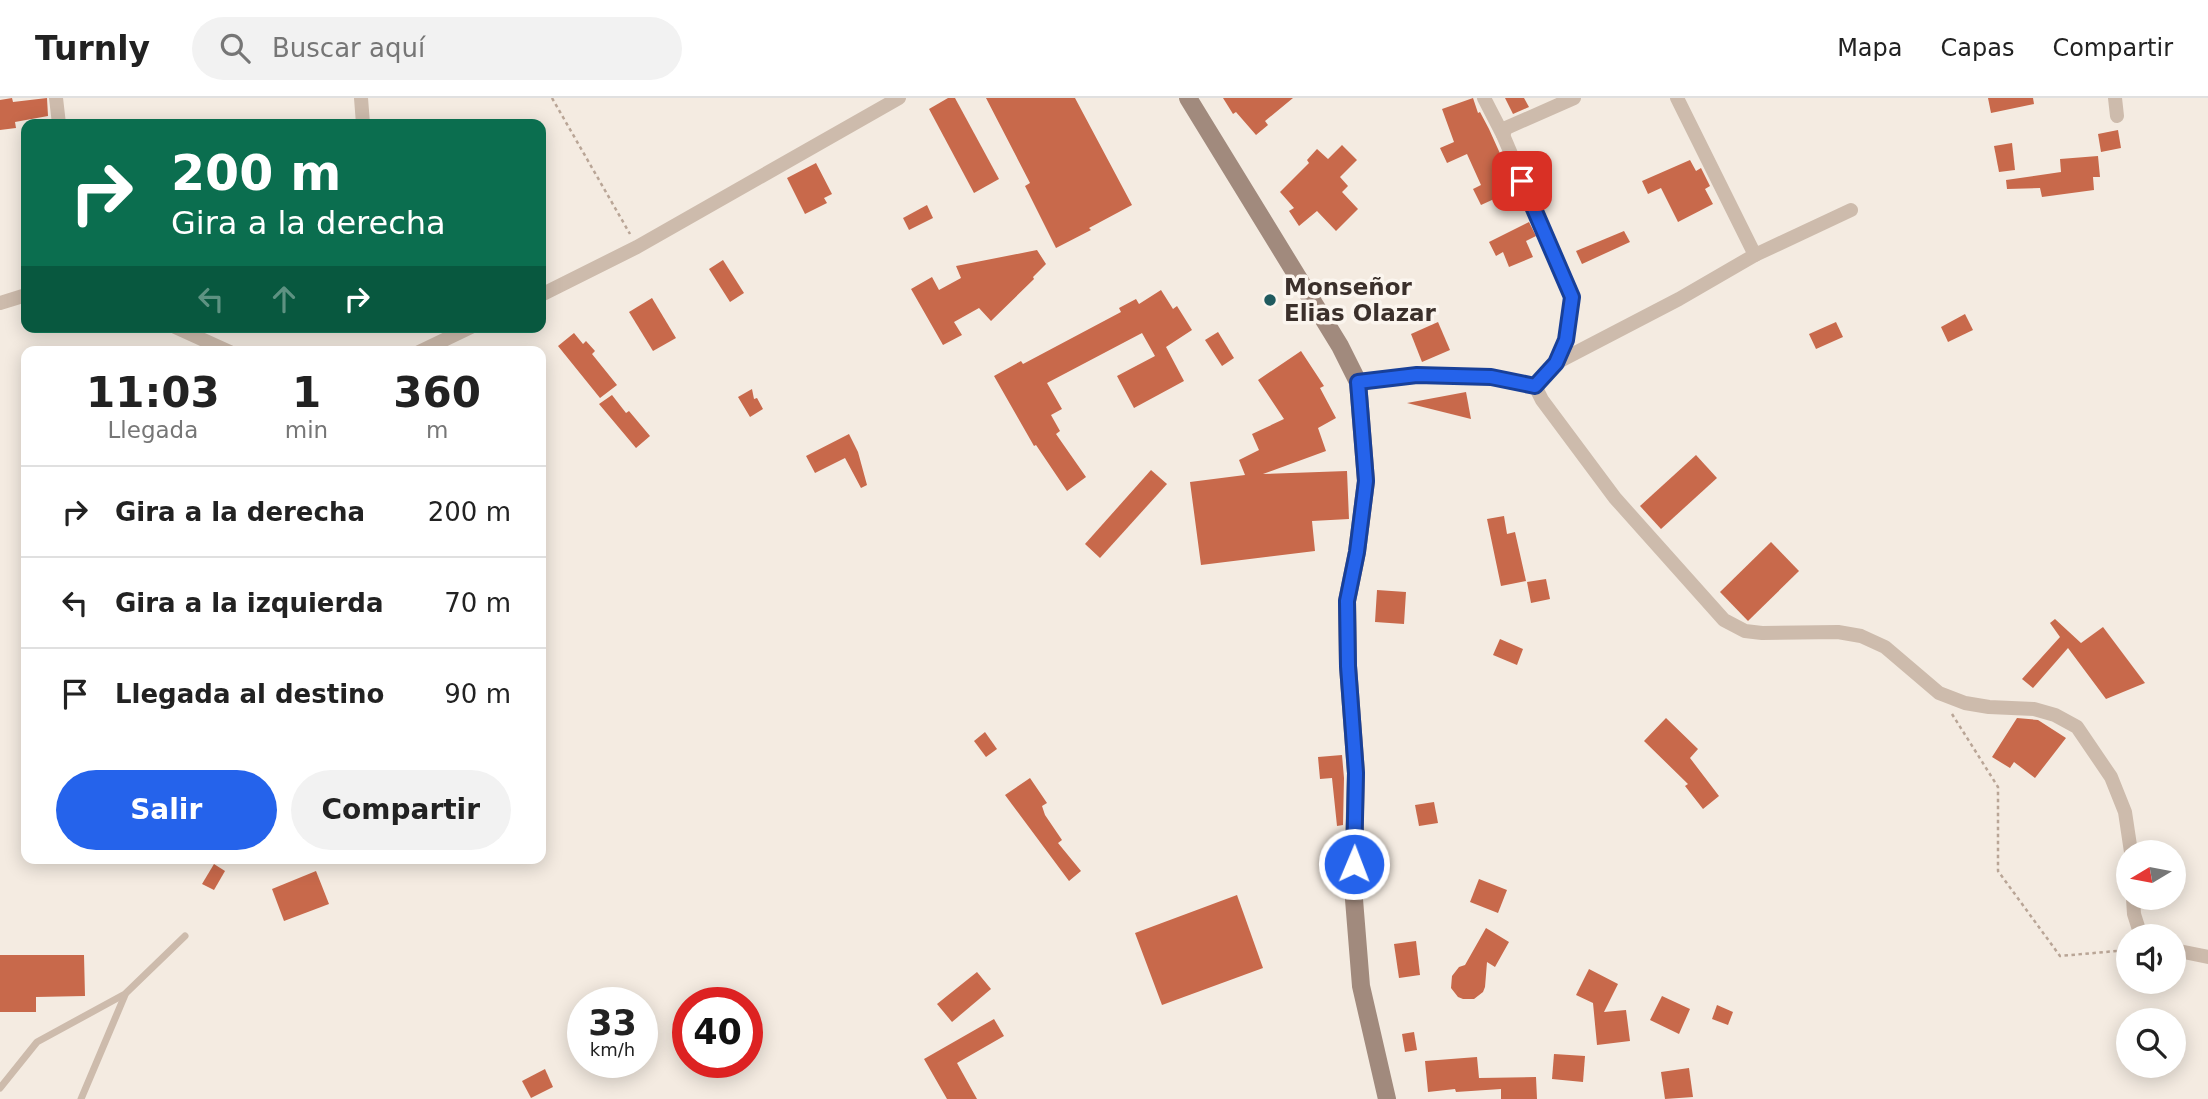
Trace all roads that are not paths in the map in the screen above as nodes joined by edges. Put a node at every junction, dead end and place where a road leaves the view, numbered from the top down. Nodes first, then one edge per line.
1 (56, 98) edge
2 (361, 98) edge
3 (900, 98) edge
4 (1188, 98) edge
5 (1484, 98) edge
6 (1574, 98) edge
7 (1677, 98) edge
8 (2115, 98) edge
9 (2117, 116) dead end
10 (58, 119) edge
11 (363, 119) edge
12 (1503, 135) junction
13 (1851, 210) dead end
14 (1755, 255) junction
15 (546, 292) edge
16 (21, 297) edge
17 (0, 303) edge
18 (188, 333) edge
19 (459, 333) edge
20 (217, 346) edge
21 (431, 346) edge
22 (1556, 363) junction
23 (1358, 382) junction
24 (1535, 386) junction
25 (2129, 840) edge
26 (185, 936) dead end
27 (2186, 952) edge
28 (2208, 957) edge
29 (125, 994) junction
30 (0, 1088) edge
31 (81, 1099) edge
32 (1387, 1099) edge

1 - 10 street
2 - 11 street
3 - 15 street
4 - 23 street
5 - 12 street
6 - 12 street
7 - 14 street
8 - 9 street
12 - 22 street
13 - 14 street
14 - 22 street
16 - 17 street
18 - 20 street
19 - 21 street
22 - 24 street
23 - 24 street
23 - 32 street
24 - 25 street
26 - 29 lane
27 - 28 street
29 - 30 lane
29 - 31 lane

